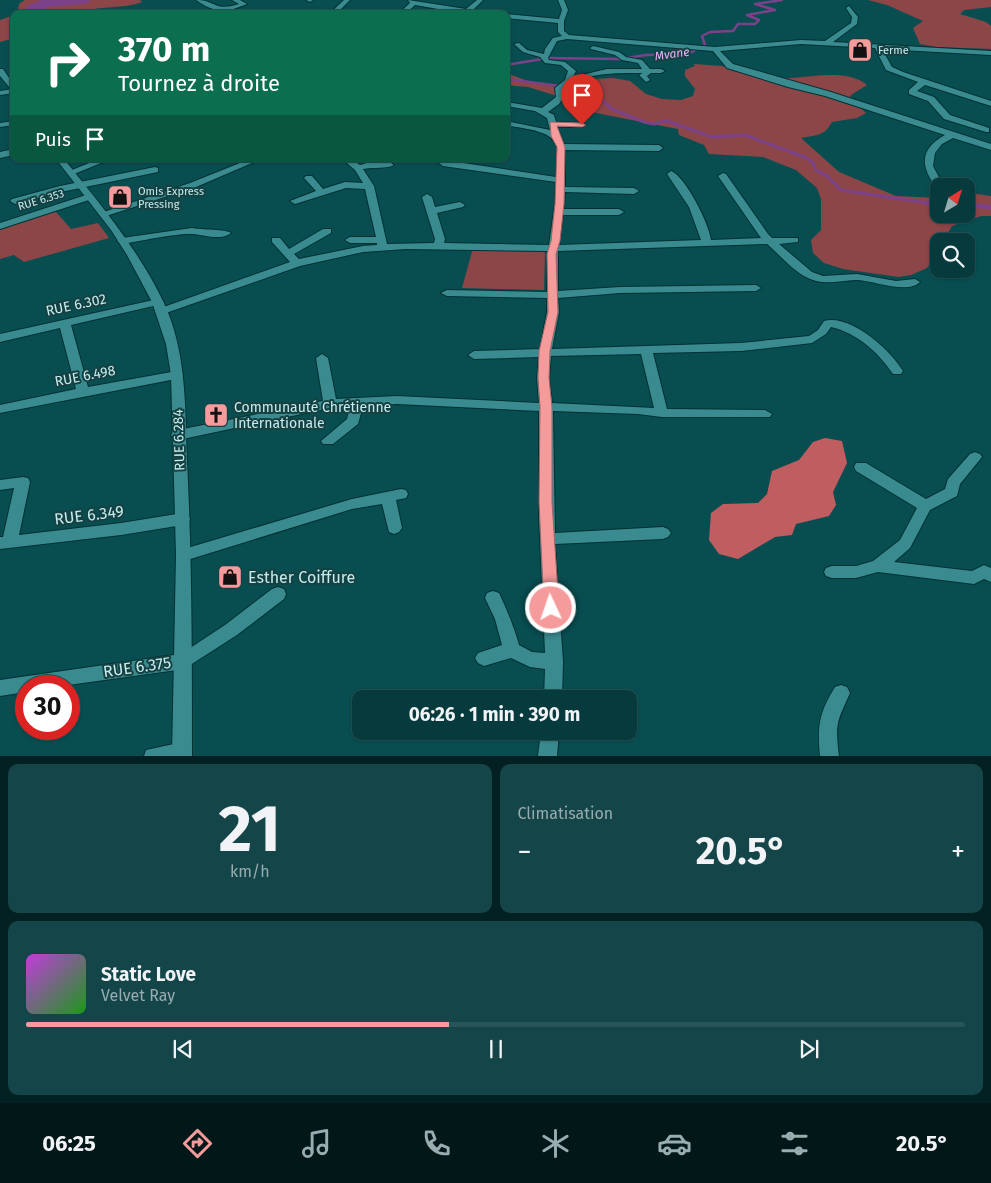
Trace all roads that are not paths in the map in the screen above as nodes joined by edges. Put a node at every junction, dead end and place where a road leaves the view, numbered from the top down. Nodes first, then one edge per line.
1 (199, 0) edge
2 (235, 0) edge
3 (347, 0) edge
4 (480, 0) edge
5 (561, 0) edge
6 (412, 2) edge
7 (244, 4) junction
8 (252, 4) dead end
9 (849, 8) dead end
10 (227, 10) joint
11 (336, 10) edge
12 (456, 10) edge
13 (469, 10) edge
14 (510, 16) edge
15 (561, 21) junction
16 (567, 37) junction
17 (544, 38) dead end
18 (555, 39) junction
19 (827, 43) junction
20 (517, 44) dead end
21 (582, 44) dead end
22 (878, 47) junction
23 (714, 49) junction
24 (991, 53) edge
25 (543, 56) junction
26 (0, 71) edge
27 (648, 71) junction
28 (661, 71) dead end
29 (566, 78) junction
30 (646, 80) dead end
31 (923, 82) junction
32 (10, 86) edge
33 (991, 104) edge
34 (510, 105) edge
35 (542, 112) junction
36 (510, 124) edge
37 (582, 125) dead end
38 (988, 130) edge
39 (556, 135) junction
40 (952, 135) junction
41 (964, 135) junction
42 (941, 140) junction
43 (991, 147) edge
44 (659, 148) dead end
45 (63, 162) edge
46 (99, 162) edge
47 (228, 162) edge
48 (248, 162) edge
49 (350, 162) edge
50 (444, 162) edge
51 (390, 166) dead end
52 (358, 168) junction
53 (155, 170) dead end
54 (227, 170) junction
55 (71, 172) junction
56 (671, 174) dead end
57 (723, 176) dead end
58 (309, 178) dead end
59 (934, 178) edge
60 (559, 184) junction
61 (81, 186) junction
62 (369, 186) junction
63 (634, 191) dead end
64 (322, 193) junction
65 (427, 197) dead end
66 (89, 198) junction
67 (294, 200) dead end
68 (14, 201) dead end
69 (460, 205) dead end
70 (431, 211) junction
71 (558, 212) junction
72 (619, 212) dead end
73 (37, 213) junction
74 (103, 214) junction
75 (66, 216) dead end
76 (0, 226) edge
77 (327, 232) dead end
78 (226, 233) dead end
79 (766, 239) junction
80 (276, 240) dead end
81 (350, 240) dead end
82 (122, 241) junction
83 (381, 244) junction
84 (707, 244) junction
85 (439, 246) junction
86 (554, 247) junction
87 (289, 253) junction
88 (297, 263) junction
89 (915, 282) dead end
90 (756, 288) dead end
91 (447, 293) dead end
92 (554, 295) junction
93 (160, 306) junction
94 (65, 324) junction
95 (0, 338) edge
96 (646, 350) junction
97 (545, 351) junction
98 (474, 355) dead end
99 (322, 358) dead end
100 (897, 372) dead end
101 (177, 375) junction
102 (83, 392) junction
103 (358, 402) junction
104 (330, 404) junction
105 (546, 407) junction
106 (0, 409) edge
107 (662, 413) junction
108 (765, 414) dead end
109 (178, 435) junction
110 (328, 441) dead end
111 (975, 457) dead end
112 (861, 467) dead end
113 (0, 485) edge
114 (925, 506) junction
115 (183, 519) junction
116 (394, 528) dead end
117 (663, 533) dead end
118 (547, 539) junction
119 (5, 542) edge
120 (184, 555) junction
121 (878, 566) junction
122 (832, 572) dead end
123 (991, 576) edge
124 (278, 594) dead end
125 (493, 598) dead end
126 (512, 650) junction
127 (484, 658) dead end
128 (184, 661) junction
129 (554, 662) junction
130 (0, 688) edge
131 (553, 690) edge
132 (841, 693) dead end
133 (549, 740) edge
134 (183, 754) edge
135 (153, 756) edge
136 (547, 756) edge
137 (830, 756) edge

1 - 10 street
2 - 7 street
3 - 11 street
4 - 13 street
5 - 15 street
6 - 12 street
7 - 8 street
7 - 10 street
9 - 19 street
14 - 15 street
15 - 16 street
16 - 18 street
16 - 23 street
17 - 18 street
18 - 25 street
19 - 22 street
19 - 23 street
20 - 25 street
21 - 27 street
22 - 24 street
22 - 31 street
23 - 40 street
25 - 29 street
26 - 32 street
27 - 28 street
27 - 29 street
27 - 30 street
29 - 35 street
31 - 33 street
31 - 38 street
34 - 35 street
35 - 39 street
36 - 39 street
37 - 39 street
38 - 41 street
39 - 44 street
39 - 60 street
40 - 41 street
40 - 42 street
41 - 42 street
41 - 43 street
42 - 59 street
45 - 55 street, RUE 6.284
46 - 55 street
47 - 54 street
48 - 54 street
49 - 52 street
50 - 60 street
51 - 52 street
52 - 62 street
53 - 61 street
54 - 74 street
55 - 61 street, RUE 6.284
56 - 84 street
57 - 79 street
58 - 64 street
60 - 63 street
60 - 71 street
61 - 66 street, RUE 6.284
61 - 68 street
62 - 64 street
62 - 83 street
64 - 67 street
65 - 70 street
66 - 73 street, RUE 6.353
66 - 74 street, RUE 6.284
69 - 70 street
70 - 85 street
71 - 72 street
71 - 86 street
73 - 75 street
73 - 76 street, RUE 6.353
74 - 82 street, RUE 6.284
77 - 87 street
78 - 82 street
79 - 84 street
79 - 89 street
80 - 87 street
81 - 83 street
82 - 93 street, RUE 6.284
83 - 85 street
83 - 88 street, RUE 6.302
84 - 86 street
85 - 86 street
86 - 92 street
87 - 88 street
88 - 93 street, RUE 6.302
90 - 92 street
91 - 92 street
92 - 97 street
93 - 94 street, RUE 6.302
93 - 101 street, RUE 6.284
94 - 95 street, RUE 6.302
94 - 102 street
96 - 97 street
96 - 100 street
96 - 107 street
97 - 98 street
97 - 105 street
99 - 104 street
101 - 102 street, RUE 6.498
101 - 109 street, RUE 6.284
102 - 106 street, RUE 6.498
103 - 104 street
103 - 105 street
103 - 110 street
104 - 109 street
105 - 107 street
105 - 118 street
107 - 108 street
109 - 115 street, RUE 6.284
111 - 114 street
112 - 114 street
113 - 119 street
114 - 121 street
115 - 119 street, RUE 6.349
115 - 120 street, RUE 6.284
116 - 120 street
117 - 118 street
118 - 129 street
120 - 128 street, RUE 6.284
121 - 122 street
121 - 123 street
124 - 128 street
125 - 126 street
126 - 127 street
126 - 129 street
128 - 130 street, RUE 6.375
128 - 134 street, RUE 6.284
129 - 131 street
132 - 137 street
133 - 136 street
134 - 135 street

